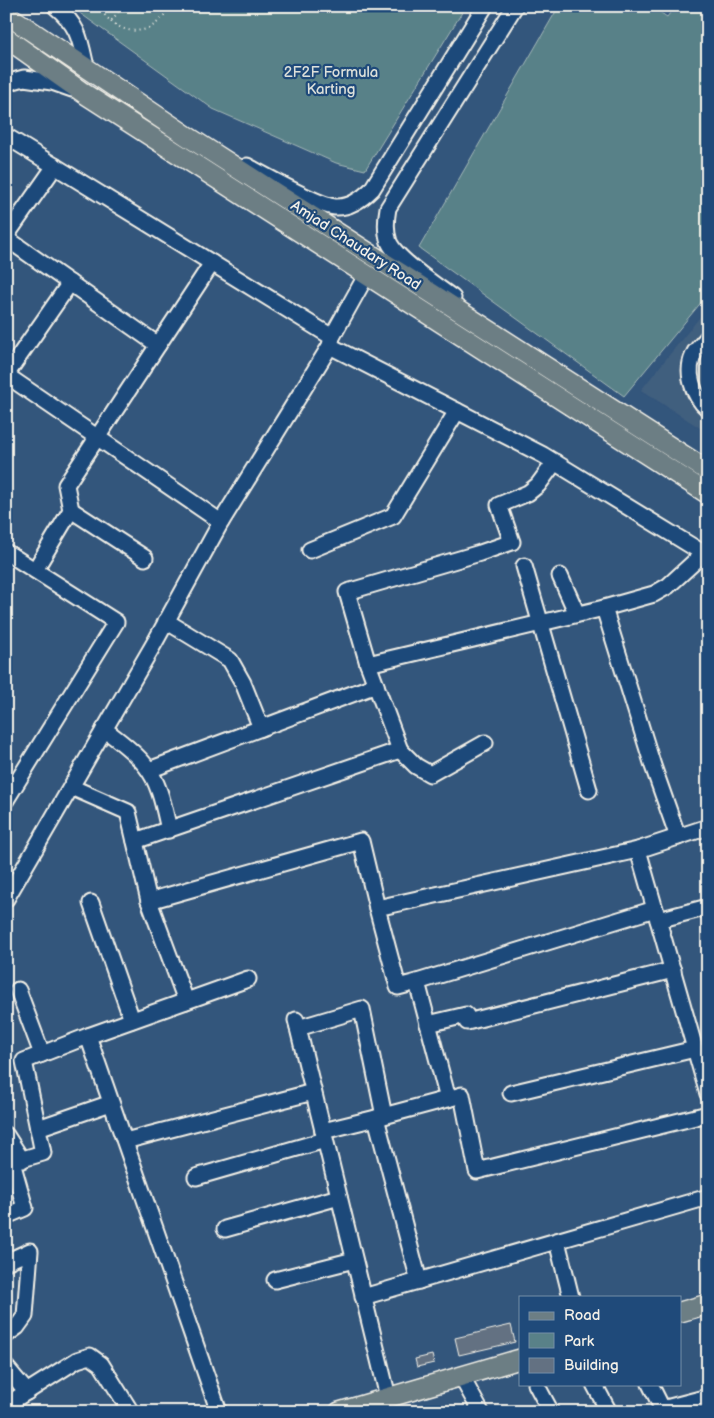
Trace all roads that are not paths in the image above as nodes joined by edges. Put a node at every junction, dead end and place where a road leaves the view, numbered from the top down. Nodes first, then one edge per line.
1 (55, 6) edge
2 (485, 6) edge
3 (514, 6) edge
4 (6, 14) edge
5 (6, 38) edge
6 (86, 67) junction
7 (6, 83) edge
8 (85, 94) junction
9 (6, 136) edge
10 (187, 136) junction
11 (55, 166) junction
12 (6, 237) edge
13 (212, 263) junction
14 (367, 274) junction
15 (70, 283) junction
16 (708, 337) edge
17 (331, 342) junction
18 (158, 345) junction
19 (528, 356) junction
20 (6, 375) edge
21 (708, 409) edge
22 (457, 412) junction
23 (97, 437) junction
24 (555, 462) junction
25 (708, 471) edge
26 (708, 494) edge
27 (71, 510) junction
28 (221, 522) junction
29 (310, 550) dead end
30 (6, 552) edge
31 (706, 555) edge
32 (145, 558) dead end
33 (524, 566) dead end
34 (35, 570) junction
35 (560, 576) dead end
36 (604, 608) junction
37 (577, 614) junction
38 (166, 621) junction
39 (541, 623) junction
40 (368, 664) junction
41 (376, 686) junction
42 (261, 728) junction
43 (104, 729) junction
44 (486, 743) dead end
45 (400, 750) junction
46 (149, 770) junction
47 (11, 781) edge
48 (71, 787) junction
49 (589, 790) dead end
50 (6, 800) edge
51 (708, 827) edge
52 (169, 830) junction
53 (678, 837) junction
54 (135, 841) junction
55 (638, 850) junction
56 (6, 899) edge
57 (149, 901) junction
58 (91, 903) dead end
59 (708, 907) edge
60 (377, 908) junction
61 (657, 914) junction
62 (672, 970) junction
63 (248, 980) dead end
64 (417, 982) junction
65 (18, 990) dead end
66 (186, 1002) junction
67 (132, 1020) junction
68 (428, 1024) junction
69 (88, 1036) junction
70 (695, 1049) junction
71 (42, 1054) junction
72 (313, 1092) junction
73 (511, 1093) dead end
74 (708, 1094) edge
75 (448, 1099) junction
76 (111, 1103) junction
77 (708, 1114) edge
78 (380, 1117) junction
79 (38, 1128) junction
80 (6, 1135) edge
81 (324, 1135) junction
82 (125, 1141) junction
83 (22, 1160) junction
84 (196, 1177) dead end
85 (708, 1197) edge
86 (339, 1198) junction
87 (6, 1216) edge
88 (225, 1229) dead end
89 (558, 1241) junction
90 (354, 1260) junction
91 (6, 1262) edge
92 (274, 1280) dead end
93 (419, 1281) junction
94 (570, 1296) edge
95 (364, 1297) junction
96 (708, 1304) edge
97 (682, 1311) edge
98 (6, 1335) edge
99 (519, 1359) edge
100 (6, 1367) edge
101 (461, 1376) junction
102 (537, 1386) edge
103 (595, 1386) edge
104 (651, 1386) edge
105 (27, 1392) junction
106 (388, 1397) junction
107 (708, 1397) edge
108 (6, 1404) edge
109 (663, 1410) edge
110 (345, 1411) edge
111 (131, 1412) edge
112 (219, 1412) edge
113 (481, 1412) edge
114 (551, 1412) edge
115 (609, 1412) edge

1 - 6 street
2 - 10 street
3 - 19 street
4 - 6 main road, Amjad Chaudary Road
5 - 8 main road, Amjad Chaudary Road
6 - 10 main road, Amjad Chaudary Road
7 - 8 street
8 - 14 main road, Amjad Chaudary Road
9 - 11 street
10 - 19 main road, Amjad Chaudary Road
11 - 12 street
11 - 13 street
12 - 15 street
13 - 17 street
13 - 18 street
14 - 17 street
14 - 26 main road, Amjad Chaudary Road
15 - 18 street
15 - 20 street
16 - 21 street
17 - 22 street
17 - 28 street
18 - 23 street
19 - 25 main road, Amjad Chaudary Road
20 - 23 street
22 - 24 street
22 - 29 street
23 - 27 street
23 - 28 street
24 - 31 street
24 - 40 street
27 - 32 street
27 - 34 street
28 - 38 street
30 - 34 street
31 - 36 street
33 - 39 street
34 - 47 street
35 - 37 street
36 - 37 street
36 - 53 street
37 - 39 street
38 - 42 street
38 - 43 street
39 - 40 street
39 - 49 street
40 - 41 street
41 - 42 street
41 - 45 street
42 - 46 street
43 - 46 street
43 - 48 street
44 - 45 street
45 - 52 street
46 - 52 street
47 - 50 street
48 - 54 street
48 - 56 street
51 - 53 street
52 - 54 street
53 - 55 street
54 - 57 street
55 - 60 street
55 - 61 street
57 - 60 street
57 - 66 street
58 - 67 street
59 - 61 street
60 - 64 street
61 - 62 street
61 - 64 street
62 - 68 street
62 - 70 street
63 - 66 street
64 - 68 street
65 - 71 street
66 - 67 street
67 - 69 street
68 - 75 street
69 - 71 street
69 - 76 street
70 - 73 street
70 - 74 street
71 - 79 street
72 - 78 street
72 - 81 street
72 - 82 street
75 - 77 street
75 - 78 street
76 - 79 street
76 - 82 street
78 - 81 street
78 - 93 street
79 - 83 street
80 - 83 street
81 - 84 street
81 - 86 street
82 - 112 street
83 - 87 street
85 - 89 street
86 - 88 street
86 - 90 street
89 - 93 street
89 - 94 street
90 - 92 street
90 - 95 street
91 - 98 street
93 - 95 street
95 - 106 street
96 - 97 main road
99 - 101 main road
100 - 105 street
101 - 106 main road
101 - 113 street
102 - 114 street
103 - 115 street
104 - 109 street
105 - 108 street
105 - 111 street
106 - 110 main road
107 - 109 street

